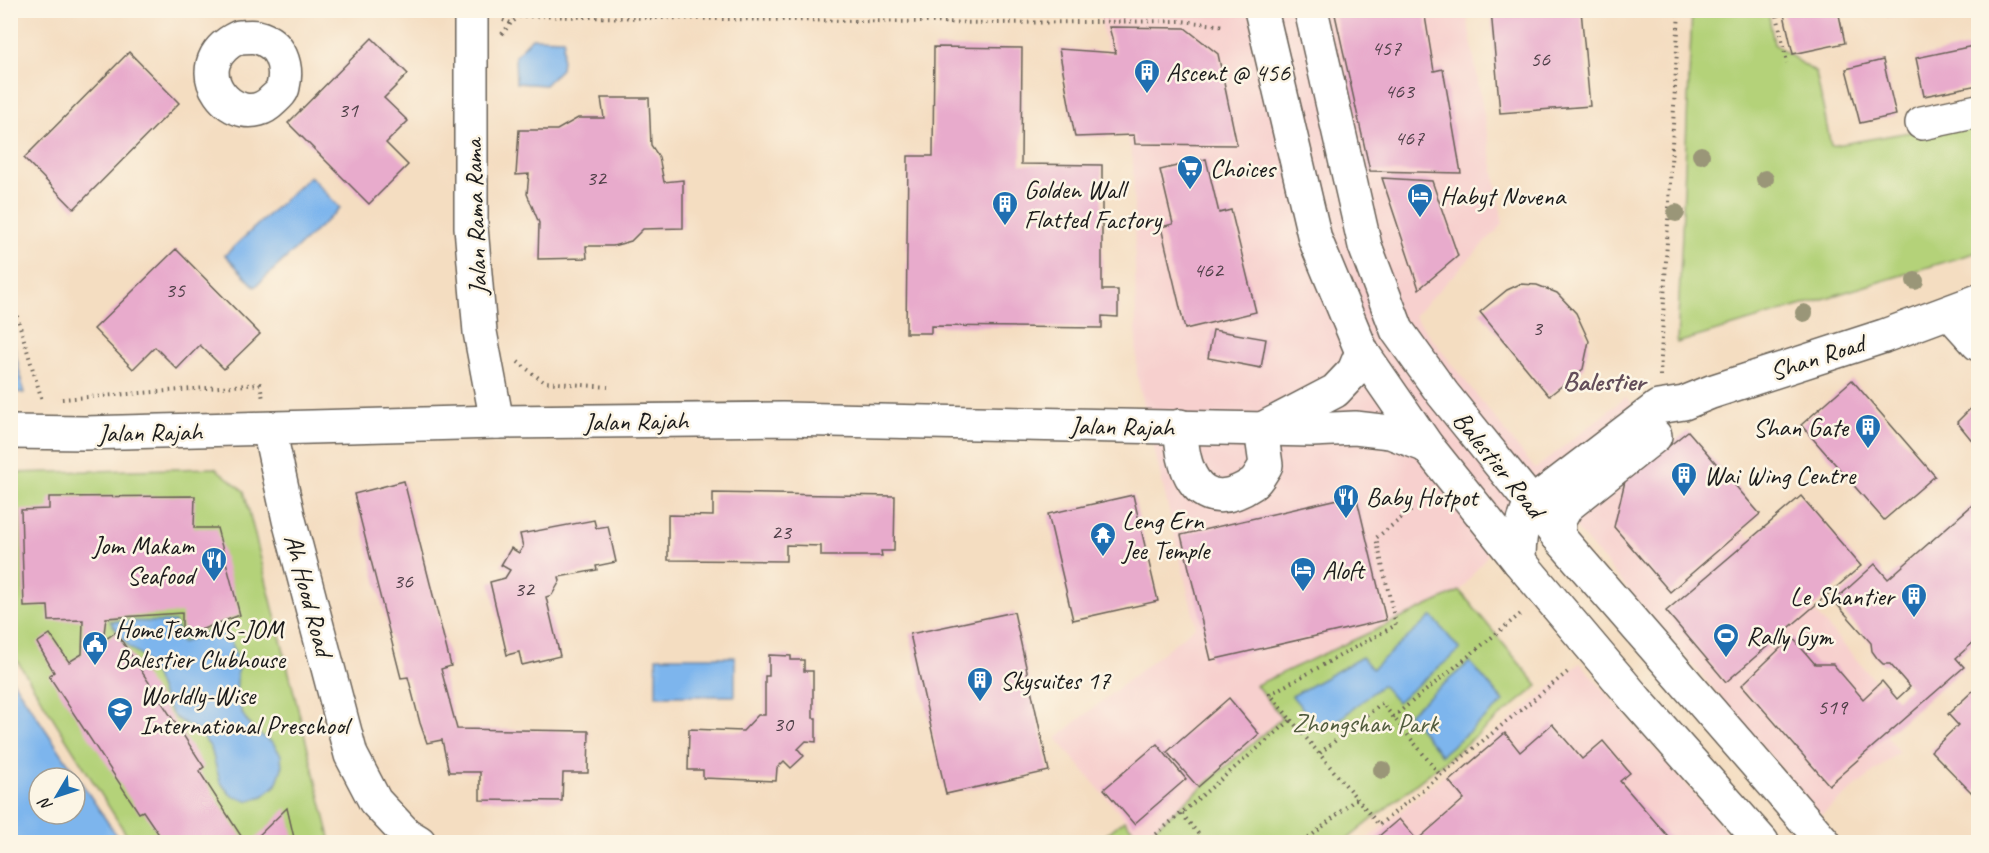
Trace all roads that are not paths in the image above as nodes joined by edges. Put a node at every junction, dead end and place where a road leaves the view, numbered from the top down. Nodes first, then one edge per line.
1 (1261, 10) edge
2 (1311, 10) edge
3 (485, 15) edge
4 (1978, 111) edge
5 (1922, 123) dead end
6 (1964, 307) edge
7 (1978, 344) edge
8 (1362, 352) junction
9 (1671, 405) junction
10 (497, 422) junction
11 (1180, 426) junction
12 (269, 429) junction
13 (1262, 429) junction
14 (10, 432) edge
15 (1427, 446) junction
16 (1531, 504) junction
17 (1558, 536) junction
18 (1519, 561) junction
19 (419, 843) edge
20 (1762, 843) edge
21 (1824, 843) edge

1 - 8 street, Balestier Road
2 - 16 street, Balestier Road
3 - 10 street, Jalan Rama Rama
4 - 5 street
6 - 7 street, Shan Road
6 - 9 street, Shan Road
8 - 13 street, Jalan Rajah
8 - 15 street, Balestier Road
9 - 16 street, Shan Road
9 - 17 street, Shan Road
10 - 11 street, Jalan Rajah
10 - 12 street, Jalan Rajah
11 - 13 street, Jalan Rajah
11 - 13 street
12 - 14 street, Jalan Rajah
12 - 19 street, Ah Hood Road
13 - 15 street, Jalan Rajah
15 - 18 street, Balestier Road
16 - 17 street, Balestier Road
16 - 18 street, Shan Road
17 - 21 street, Balestier Road
18 - 20 street, Balestier Road

